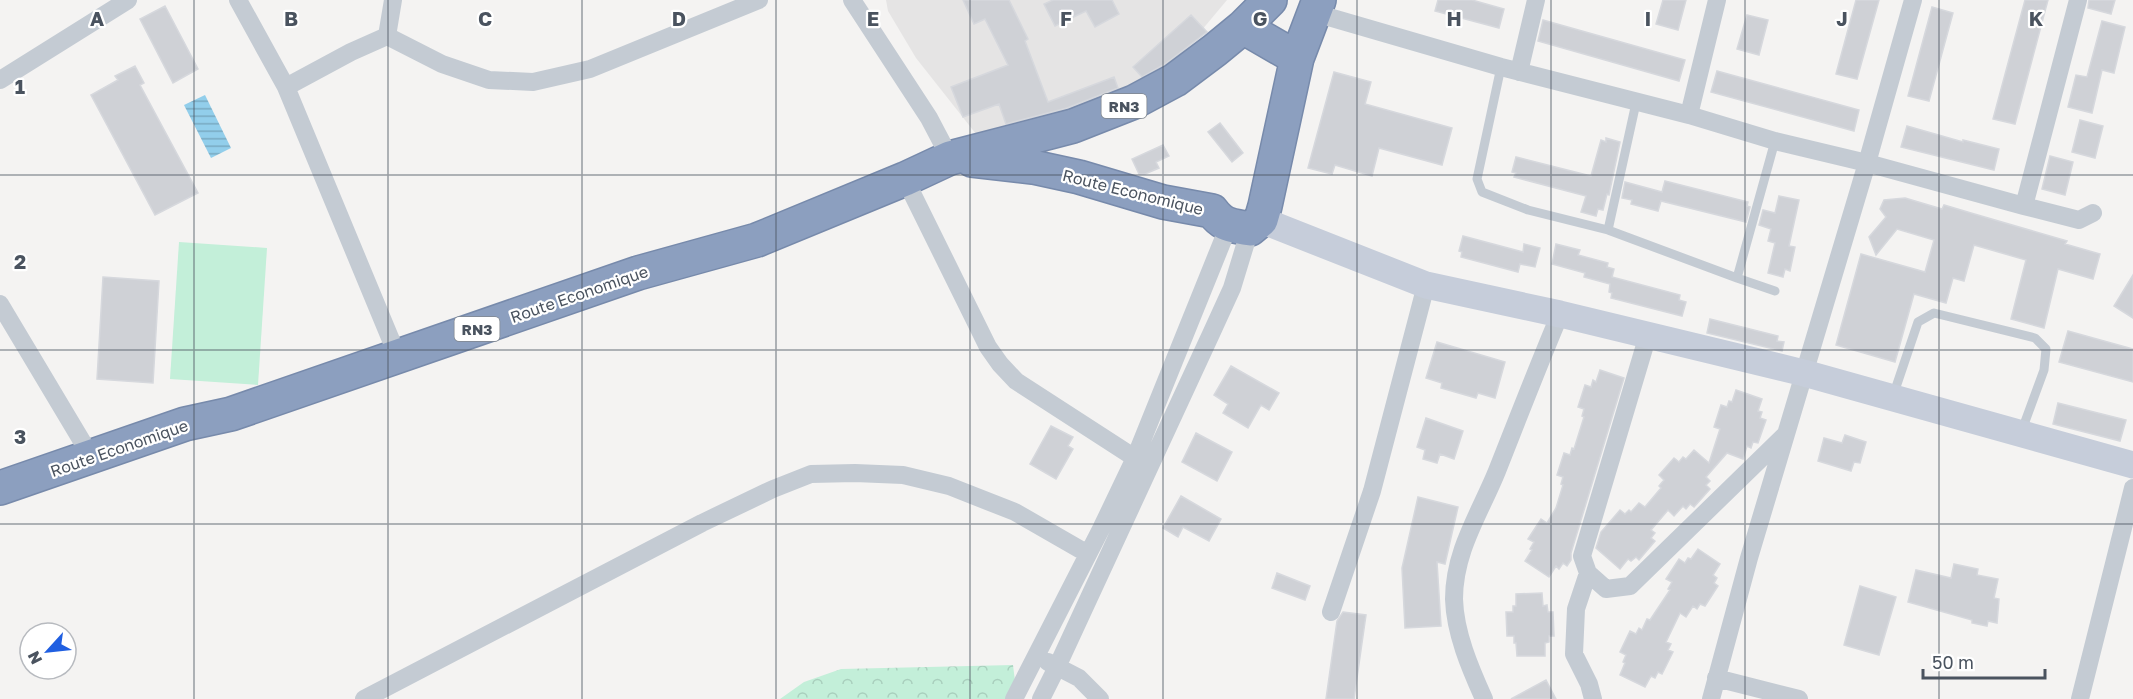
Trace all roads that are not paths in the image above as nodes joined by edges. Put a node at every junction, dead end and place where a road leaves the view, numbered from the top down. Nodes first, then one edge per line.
1 (128, 0) edge
2 (238, 0) edge
3 (393, 0) edge
4 (759, 0) edge
5 (852, 0) edge
6 (1270, 0) edge
7 (1536, 0) edge
8 (1717, 0) edge
9 (1912, 0) edge
10 (2078, 0) edge
11 (1312, 4) edge
12 (1243, 27) junction
13 (387, 36) junction
14 (1297, 58) junction
15 (1510, 70) junction
16 (0, 80) edge
17 (286, 87) junction
18 (1636, 102) junction
19 (1689, 114) junction
20 (1073, 126) junction
21 (1775, 141) junction
22 (950, 158) junction
23 (1867, 163) junction
24 (1079, 177) junction
25 (905, 179) junction
26 (1271, 183) junction
27 (2024, 206) junction
28 (2092, 213) dead end
29 (1238, 221) junction
30 (1608, 230) junction
31 (1737, 278) junction
32 (1426, 285) junction
33 (1775, 291) dead end
34 (0, 304) edge
35 (1560, 314) junction
36 (1648, 335) junction
37 (398, 357) junction
38 (1804, 373) junction
39 (1892, 398) junction
40 (2021, 434) junction
41 (1785, 435) junction
42 (92, 458) junction
43 (1135, 458) junction
44 (2133, 465) edge
45 (0, 488) edge
46 (2133, 488) edge
47 (1088, 554) junction
48 (1588, 573) junction
49 (1331, 612) dead end
50 (1036, 656) junction
51 (1058, 667) junction
52 (1716, 678) junction
53 (364, 699) edge
54 (1014, 699) edge
55 (1041, 699) edge
56 (1100, 699) edge
57 (1484, 699) edge
58 (1593, 699) edge
59 (1711, 699) edge
60 (1799, 699) edge
61 (2080, 699) edge

1 - 16 street
2 - 17 street
3 - 13 street
4 - 13 street
5 - 22 street
6 - 12 highway, Route Economique / RN3
7 - 15 street
8 - 19 street
9 - 23 street
10 - 27 street
11 - 14 highway
11 - 15 street
12 - 14 highway
12 - 20 highway, Route Economique / RN3
13 - 17 street
14 - 26 highway
15 - 18 street
15 - 30 lane
17 - 37 street
18 - 19 street
18 - 30 lane
19 - 21 street
20 - 22 highway, Route Economique / RN3
20 - 24 highway
21 - 23 street
21 - 31 lane
22 - 24 highway, Route Economique
22 - 25 highway, Route Economique / RN3
23 - 27 street
23 - 38 street
24 - 29 highway, Route Economique
25 - 37 highway, Route Economique / RN3
25 - 43 street
26 - 29 highway
26 - 29 highway
27 - 28 street
29 - 32 street
29 - 43 street
29 - 51 street
30 - 31 lane
31 - 33 lane
32 - 35 street
32 - 49 street
34 - 42 street
35 - 36 street
35 - 57 street
36 - 38 street
36 - 48 street
37 - 42 highway, Route Economique / RN3
38 - 39 street
38 - 41 street
39 - 40 street
39 - 40 lane
40 - 44 street
41 - 48 street
41 - 52 street
42 - 45 highway, Route Economique / RN3
43 - 47 street
46 - 61 street
47 - 50 street
47 - 53 street
48 - 58 street
50 - 51 street
50 - 54 street
51 - 55 street
51 - 56 street
52 - 59 street
52 - 60 street

